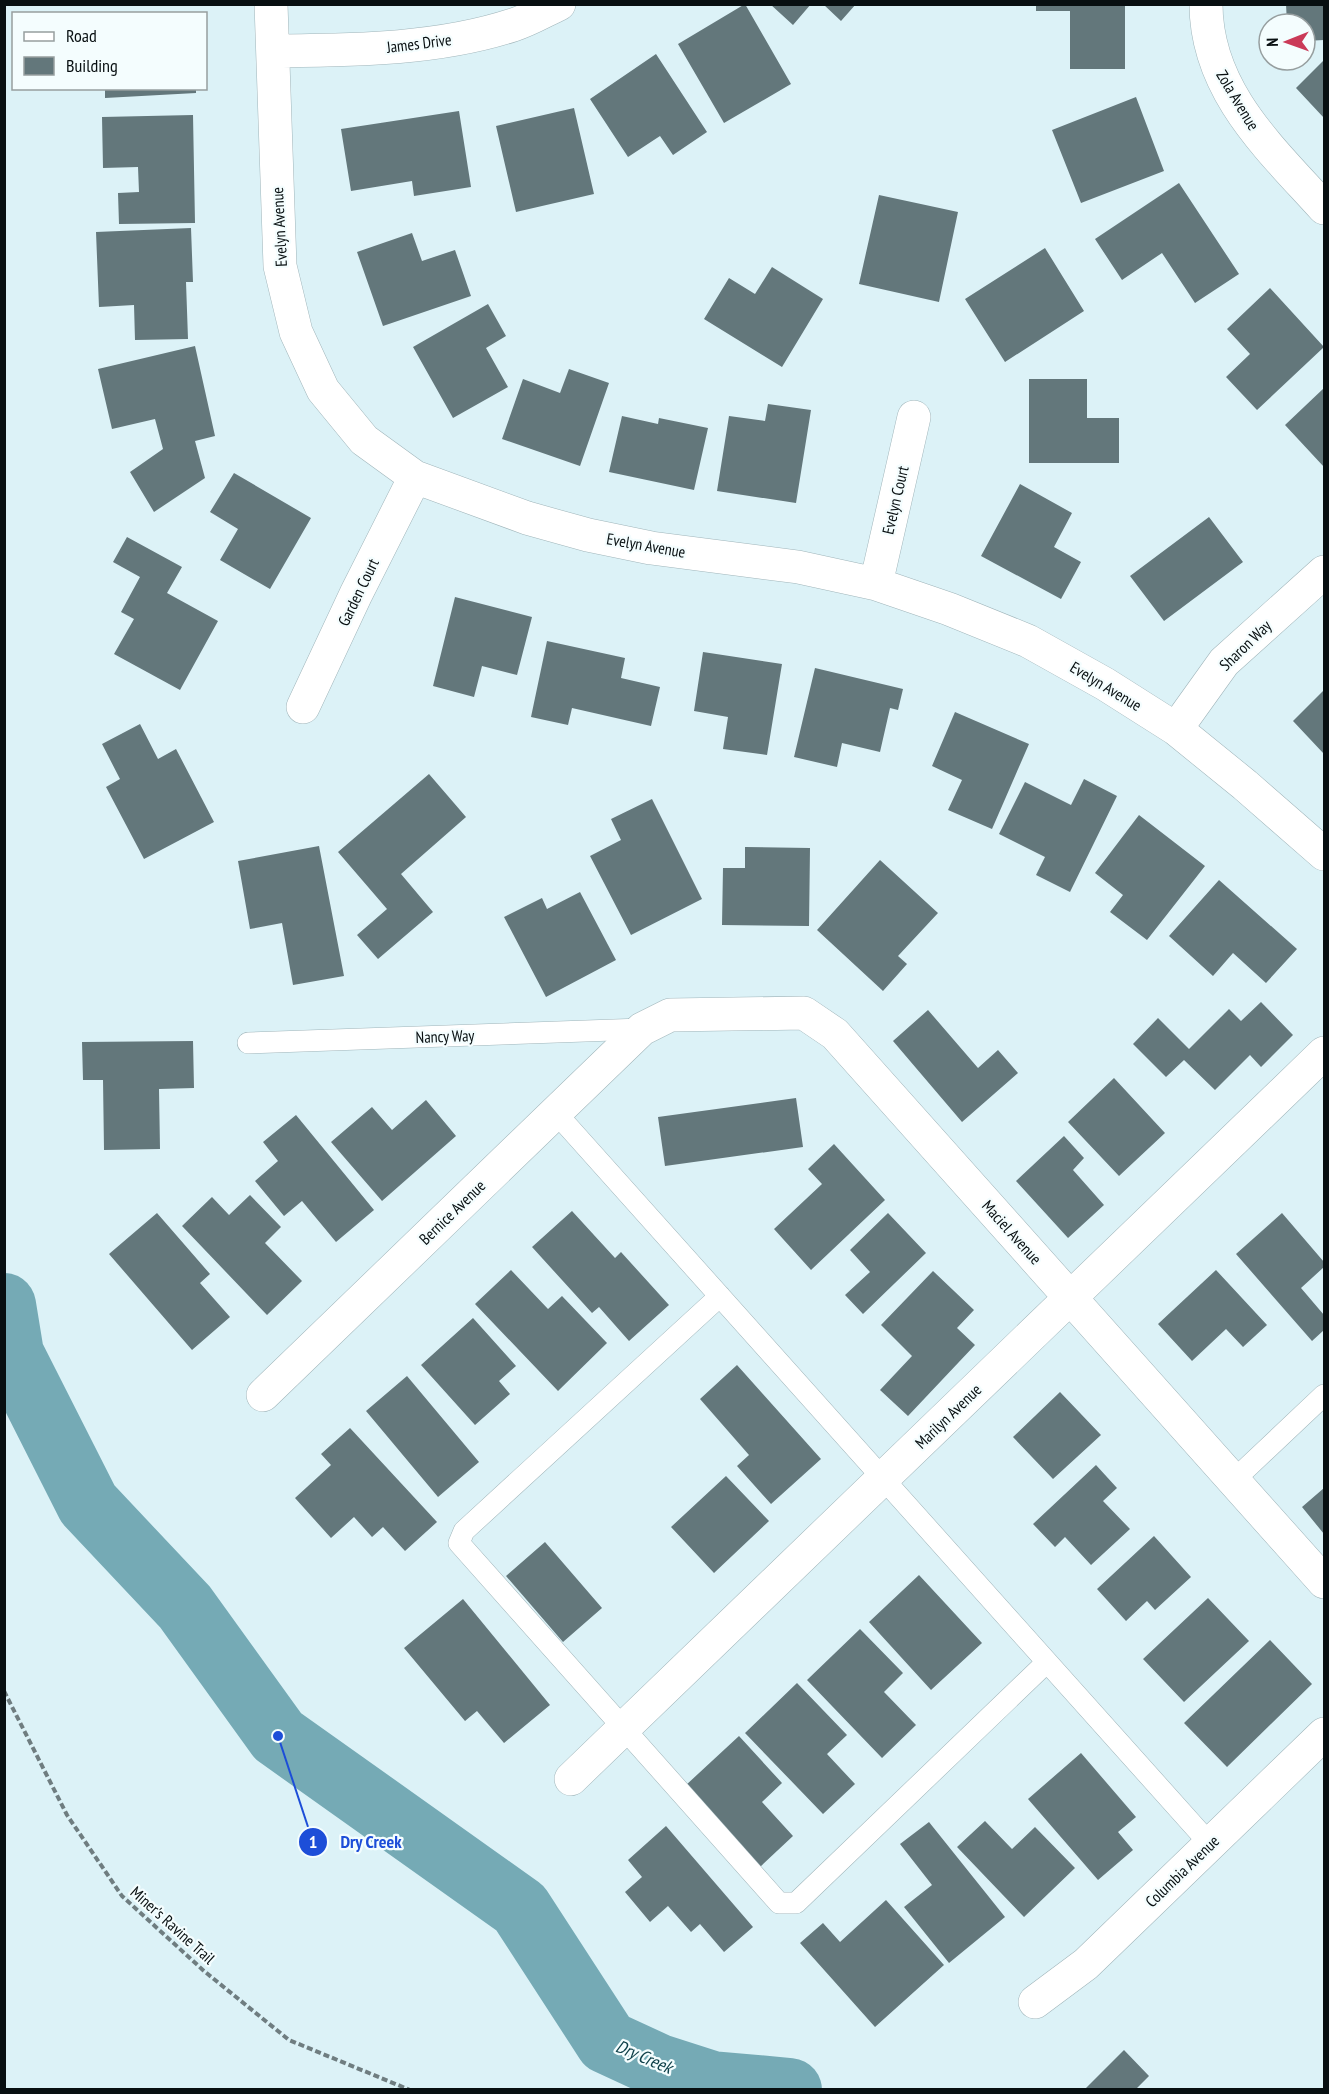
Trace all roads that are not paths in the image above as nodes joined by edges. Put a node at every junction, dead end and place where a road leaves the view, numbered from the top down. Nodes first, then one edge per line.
1 (271, 4) edge
2 (559, 4) edge
3 (1206, 4) edge
4 (273, 51) junction
5 (1324, 208) edge
6 (914, 417) dead end
7 (415, 477) junction
8 (1324, 572) edge
9 (876, 584) junction
10 (303, 708) dead end
11 (1176, 729) junction
12 (1324, 854) edge
13 (642, 1029) junction
14 (248, 1043) dead end
15 (1324, 1053) edge
16 (556, 1113) junction
17 (720, 1296) junction
18 (1071, 1298) junction
19 (263, 1395) dead end
20 (1324, 1395) edge
21 (883, 1479) junction
22 (1234, 1480) junction
23 (1324, 1582) edge
24 (1047, 1662) junction
25 (624, 1729) junction
26 (1324, 1734) edge
27 (571, 1779) dead end
28 (1210, 1844) junction
29 (1035, 2002) dead end

1 - 4 street, Evelyn Avenue
2 - 4 street, James Drive
3 - 5 street, Zola Avenue
4 - 7 street, Evelyn Avenue
6 - 9 street, Evelyn Court
7 - 9 street, Evelyn Avenue
7 - 10 street, Garden Court
8 - 11 street, Sharon Way
9 - 11 street, Evelyn Avenue
11 - 12 street, Evelyn Avenue
13 - 14 lane, Nancy Way
13 - 16 street, Bernice Avenue
13 - 18 street, Maciel Avenue
15 - 18 street, Marilyn Avenue
16 - 17 lane
16 - 19 street, Bernice Avenue
17 - 21 lane
17 - 25 lane
18 - 21 street, Marilyn Avenue
18 - 22 street, Maciel Avenue
20 - 22 lane
21 - 24 lane
21 - 25 street, Marilyn Avenue
22 - 23 street, Maciel Avenue
24 - 25 lane
24 - 28 lane
25 - 27 street, Marilyn Avenue
26 - 28 street, Columbia Avenue
28 - 29 street, Columbia Avenue

